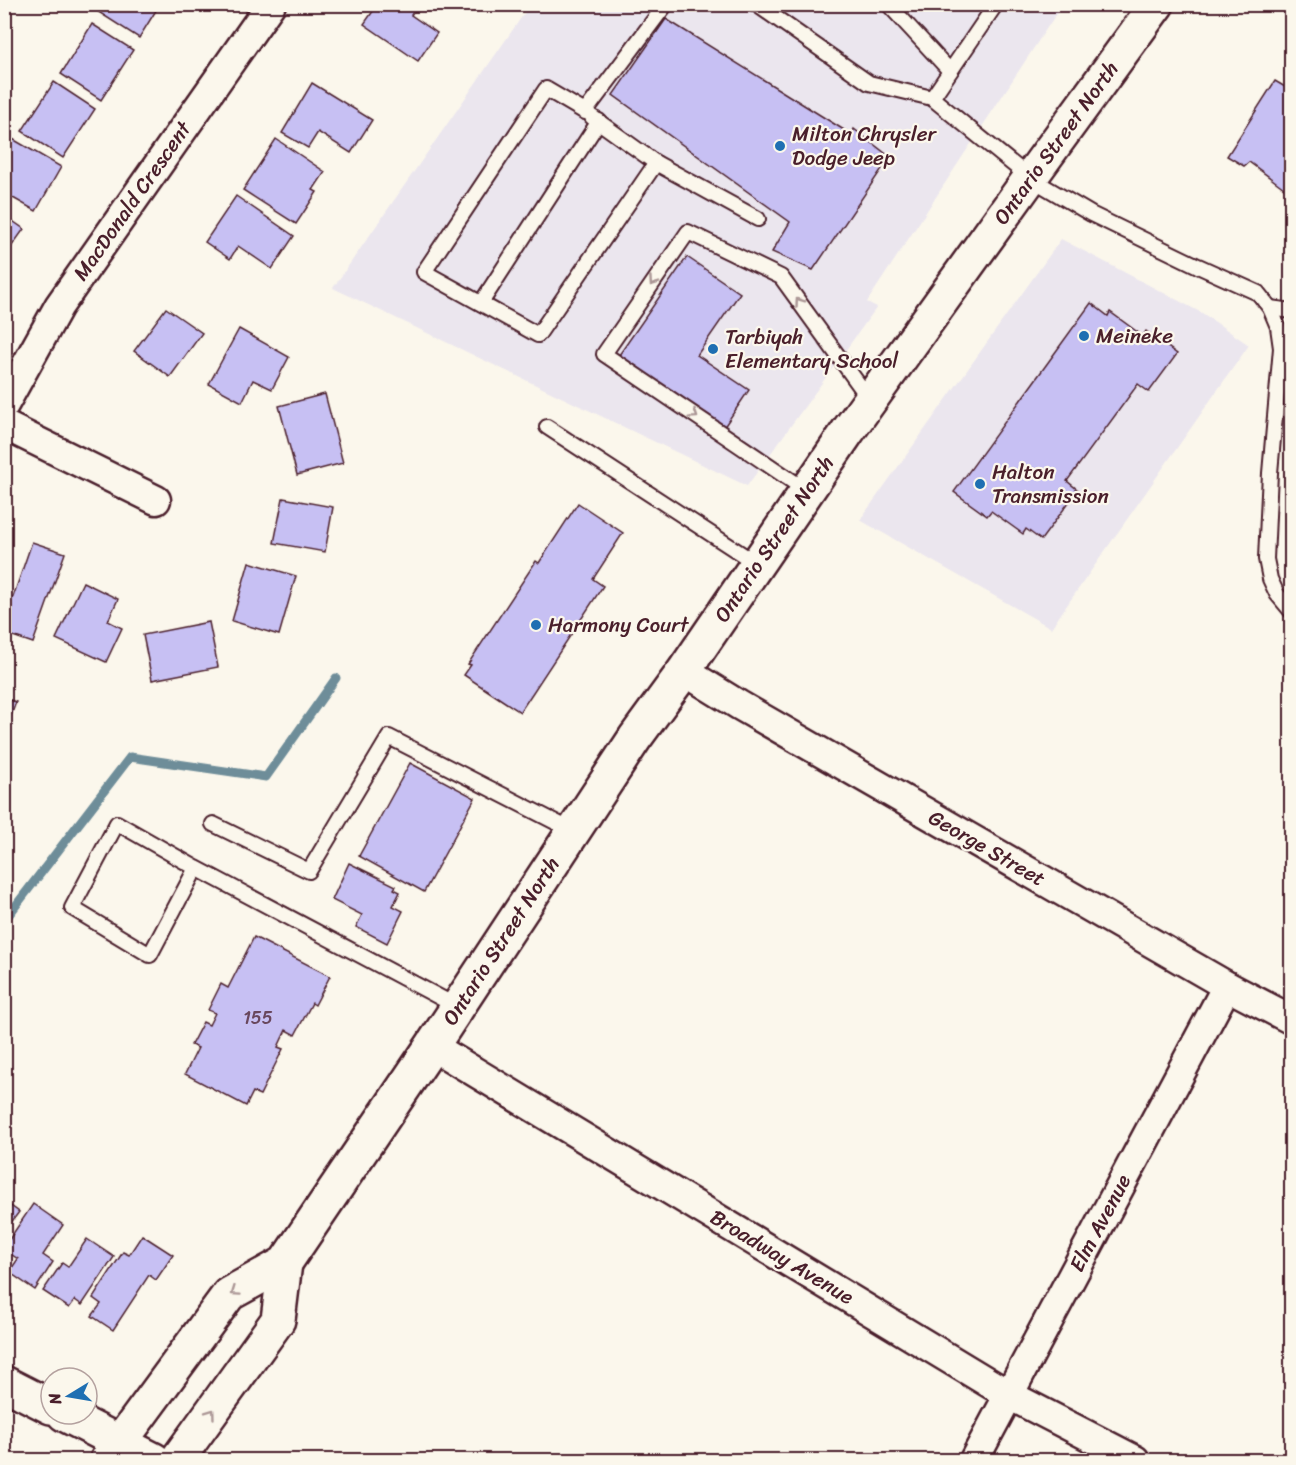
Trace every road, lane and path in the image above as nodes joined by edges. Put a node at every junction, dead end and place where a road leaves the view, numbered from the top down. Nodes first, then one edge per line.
1 (271, 4) edge
2 (666, 4) edge
3 (756, 4) edge
4 (888, 4) edge
5 (996, 4) edge
6 (1157, 4) edge
7 (950, 71) junction
8 (932, 98) junction
9 (585, 112) junction
10 (599, 121) junction
11 (656, 163) junction
12 (1030, 178) junction
13 (758, 219) dead end
14 (481, 303) junction
15 (1270, 308) junction
16 (1292, 311) edge
17 (1285, 385) edge
18 (870, 400) junction
19 (4, 405) edge
20 (4, 425) edge
21 (548, 427) dead end
22 (807, 491) junction
23 (156, 500) dead end
24 (757, 564) junction
25 (1292, 612) edge
26 (684, 671) junction
27 (213, 824) dead end
28 (573, 831) junction
29 (196, 868) junction
30 (1227, 986) junction
31 (458, 1007) junction
32 (1292, 1020) edge
33 (432, 1046) junction
34 (285, 1263) junction
35 (4, 1383) edge
36 (1008, 1395) junction
37 (39, 1401) edge
38 (80, 1426) edge
39 (113, 1451) edge
40 (154, 1461) edge
41 (177, 1461) edge
42 (974, 1461) edge
43 (1135, 1461) edge

1 - 19 street, MacDonald Crescent
2 - 9 lane
3 - 8 lane
4 - 7 lane
5 - 7 lane
6 - 12 main road, Ontario Street North
7 - 8 lane
8 - 12 lane
9 - 10 lane
9 - 14 lane
10 - 11 lane
10 - 14 lane
11 - 13 lane
11 - 14 lane
12 - 15 lane
12 - 18 main road, Ontario Street North
15 - 16 lane
15 - 17 lane
17 - 25 lane
18 - 22 main road, Ontario Street North
18 -> 22 lane
20 - 23 street
21 - 24 lane
22 - 24 main road, Ontario Street North
24 - 26 main road, Ontario Street North
26 - 28 main road, Ontario Street North
26 - 30 street, George Street
27 - 28 lane
28 - 31 main road, Ontario Street North
29 - 29 lane
29 - 31 lane
30 - 32 street, George Street
30 - 36 street, Elm Avenue
31 - 33 main road, Ontario Street North
33 - 34 main road, Ontario Street North
33 - 36 street, Broadway Avenue
34 -> 39 main road, Ontario Street North
41 -> 34 main road, Ontario Street North
35 - 37 main road
36 - 42 street, Elm Avenue
36 - 43 street, Broadway Avenue
38 - 39 main road
39 - 40 main road

